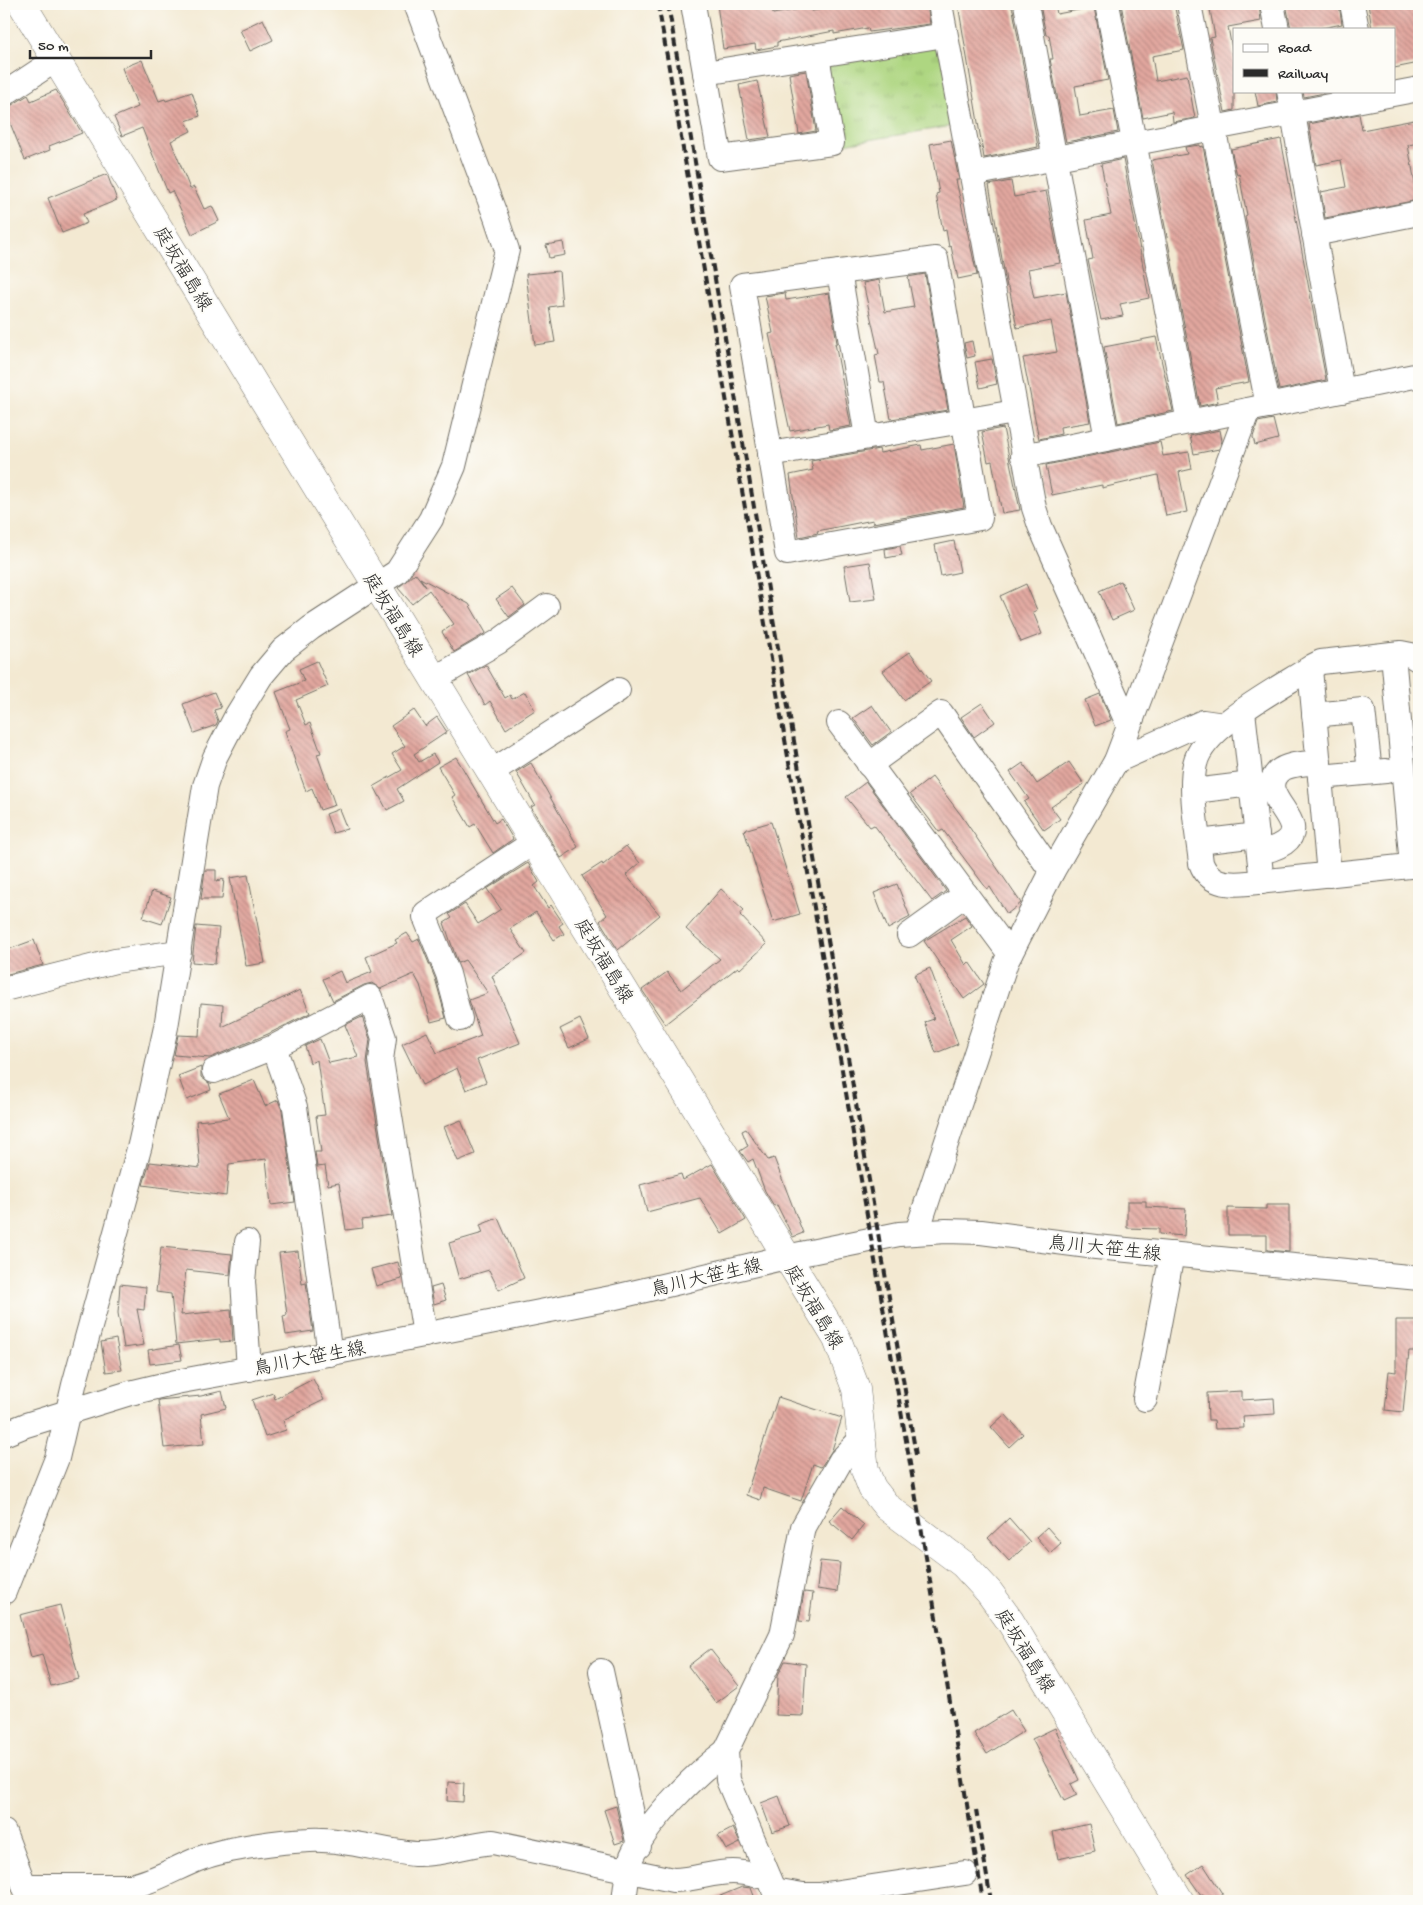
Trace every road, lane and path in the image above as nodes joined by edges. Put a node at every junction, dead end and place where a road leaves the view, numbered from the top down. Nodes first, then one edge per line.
1 (22, 4) edge
2 (416, 4) edge
3 (693, 4) edge
4 (940, 4) edge
5 (1026, 4) edge
6 (1107, 4) edge
7 (1189, 4) edge
8 (1272, 4) edge
9 (1352, 4) edge
10 (1277, 28) edge
11 (1357, 28) edge
12 (946, 35) junction
13 (817, 56) junction
14 (57, 60) junction
15 (705, 73) junction
16 (1419, 90) edge
17 (4, 94) edge
18 (1371, 95) edge
19 (1291, 102) edge
20 (1212, 129) junction
21 (1134, 144) junction
22 (1055, 159) junction
23 (972, 174) junction
24 (1419, 213) edge
25 (1314, 234) junction
26 (839, 272) junction
27 (1419, 375) edge
28 (1342, 391) junction
29 (1258, 408) junction
30 (1015, 412) junction
31 (965, 420) junction
32 (1189, 422) junction
33 (867, 437) junction
34 (1107, 439) junction
35 (770, 454) junction
36 (1023, 456) junction
37 (377, 587) junction
38 (547, 606) dead end
39 (1393, 654) junction
40 (1419, 660) edge
41 (1310, 669) junction
42 (434, 679) junction
43 (618, 690) dead end
44 (1243, 711) junction
45 (1314, 715) junction
46 (839, 723) dead end
47 (1128, 724) junction
48 (1224, 725) junction
49 (1116, 761) junction
50 (869, 765) junction
51 (1411, 768) edge
52 (1320, 769) junction
53 (491, 772) junction
54 (1370, 772) junction
55 (1251, 784) junction
56 (1194, 791) junction
57 (534, 842) junction
58 (1199, 842) junction
59 (1258, 843) junction
60 (1415, 866) edge
61 (1052, 872) junction
62 (1329, 875) junction
63 (1262, 882) junction
64 (966, 894) junction
65 (908, 935) dead end
66 (179, 952) junction
67 (1010, 954) junction
68 (4, 989) edge
69 (460, 1019) dead end
70 (274, 1047) junction
71 (214, 1071) dead end
72 (916, 1232) junction
73 (247, 1242) dead end
74 (1172, 1254) junction
75 (786, 1257) junction
76 (1419, 1278) edge
77 (425, 1335) junction
78 (330, 1354) junction
79 (249, 1369) junction
80 (1145, 1399) dead end
81 (68, 1412) junction
82 (4, 1434) edge
83 (860, 1440) junction
84 (4, 1592) edge
85 (601, 1671) dead end
86 (726, 1751) junction
87 (4, 1832) edge
88 (639, 1846) junction
89 (629, 1871) junction
90 (964, 1873) dead end
91 (774, 1890) edge
92 (27, 1894) edge
93 (624, 1901) edge
94 (1180, 1901) edge

1 - 14 main road, 庭坂福島線
2 - 37 street
3 - 15 street
4 - 12 street
5 - 22 street
6 - 21 street
7 - 20 street
8 - 10 street
9 - 11 street
12 - 13 street
12 - 23 street
13 - 15 street
13 - 15 street
14 - 17 street
14 - 37 main road, 庭坂福島線
16 - 18 street
18 - 19 street
19 - 20 street
19 - 25 street
20 - 21 street
20 - 29 street
21 - 22 street
21 - 32 street
22 - 23 street
22 - 34 street
23 - 30 street
24 - 25 street
25 - 28 street
26 - 31 street
26 - 33 street
26 - 35 street
27 - 28 street
28 - 29 street
29 - 32 street
29 - 47 street
30 - 31 street
30 - 36 street
31 - 33 street
31 - 35 street
32 - 34 street
33 - 35 street
34 - 36 street
36 - 47 street
37 - 42 main road, 庭坂福島線
37 - 66 street
38 - 42 street
39 - 40 street
39 - 41 street
39 - 51 street
41 - 44 street
41 - 45 street
42 - 53 main road, 庭坂福島線
43 - 53 street
44 - 48 street
44 - 55 street
45 - 52 street
45 - 54 street
46 - 50 street
47 - 49 street
48 - 49 street
48 - 56 street
49 - 61 street
50 - 61 street
50 - 64 street
51 - 54 street
51 - 60 street
52 - 54 street
52 - 59 street
52 - 62 street
53 - 57 main road, 庭坂福島線
55 - 56 street
55 - 59 street
56 - 58 street
57 - 69 street
57 - 75 main road, 庭坂福島線
58 - 59 street
58 - 63 street
59 - 63 street
60 - 62 street
61 - 67 street
62 - 63 street
64 - 65 street
64 - 67 street
66 - 68 street
66 - 81 street
67 - 72 street
70 - 71 street
70 - 77 street
70 - 78 street
72 - 74 street, 鳥川大笹生線
72 - 75 street, 鳥川大笹生線
73 - 79 street
74 - 76 street, 鳥川大笹生線
74 - 80 street
75 - 77 street, 鳥川大笹生線
75 - 83 main road, 庭坂福島線
77 - 78 street, 鳥川大笹生線
78 - 79 street, 鳥川大笹生線
79 - 81 street, 鳥川大笹生線
81 - 82 street, 鳥川大笹生線
81 - 84 street
83 - 86 street
83 - 94 main road, 庭坂福島線
85 - 88 street
86 - 88 street
86 - 91 street
87 - 92 street
88 - 89 street
89 - 91 street
89 - 92 street
89 - 93 street
90 - 91 street

